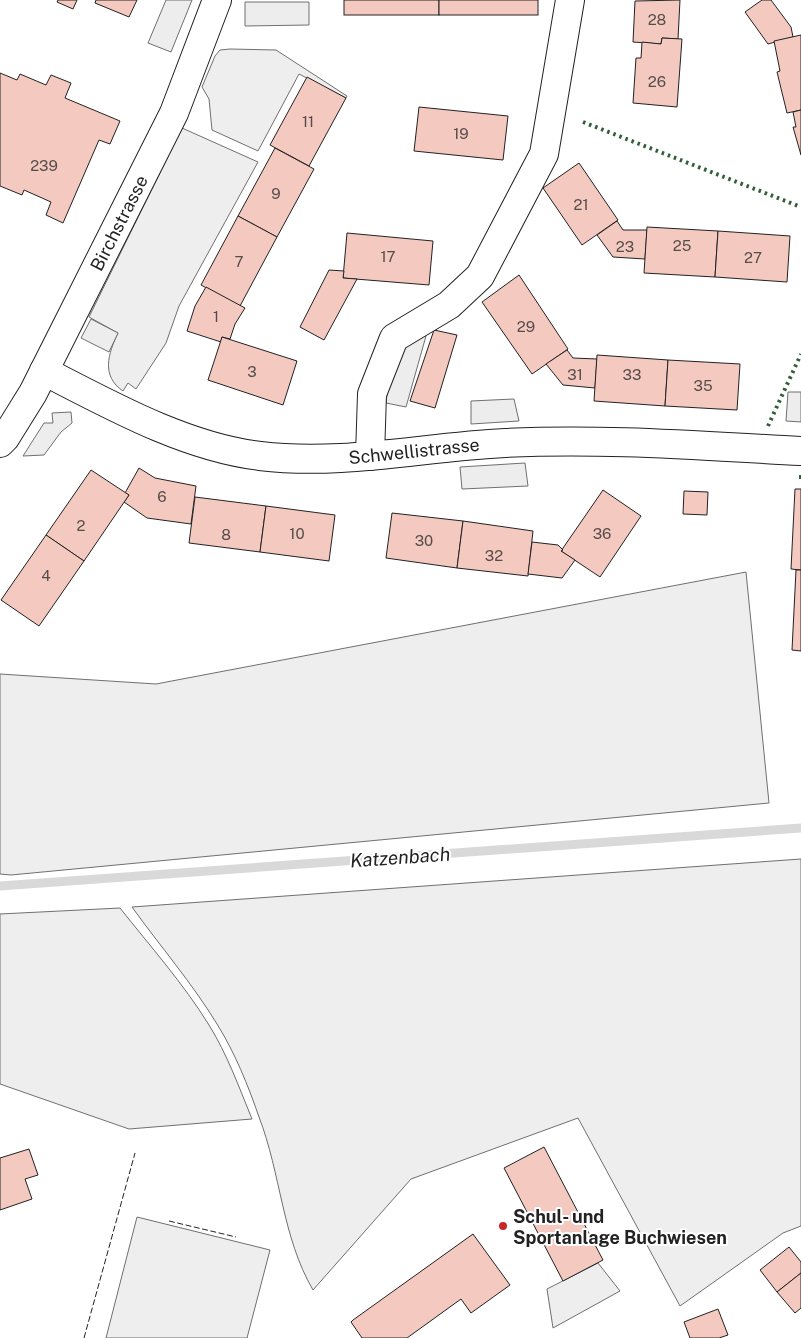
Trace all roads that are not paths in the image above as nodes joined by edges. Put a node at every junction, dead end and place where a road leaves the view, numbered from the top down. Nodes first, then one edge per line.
1 (217, 0) edge
2 (570, 0) edge
3 (44, 371) junction
4 (3, 441) edge
5 (801, 452) edge
6 (370, 456) junction

1 - 3 street, Birchstrasse
2 - 6 street
3 - 4 street, Birchstrasse
3 - 6 street, Schwellistrasse
5 - 6 street, Schwellistrasse

